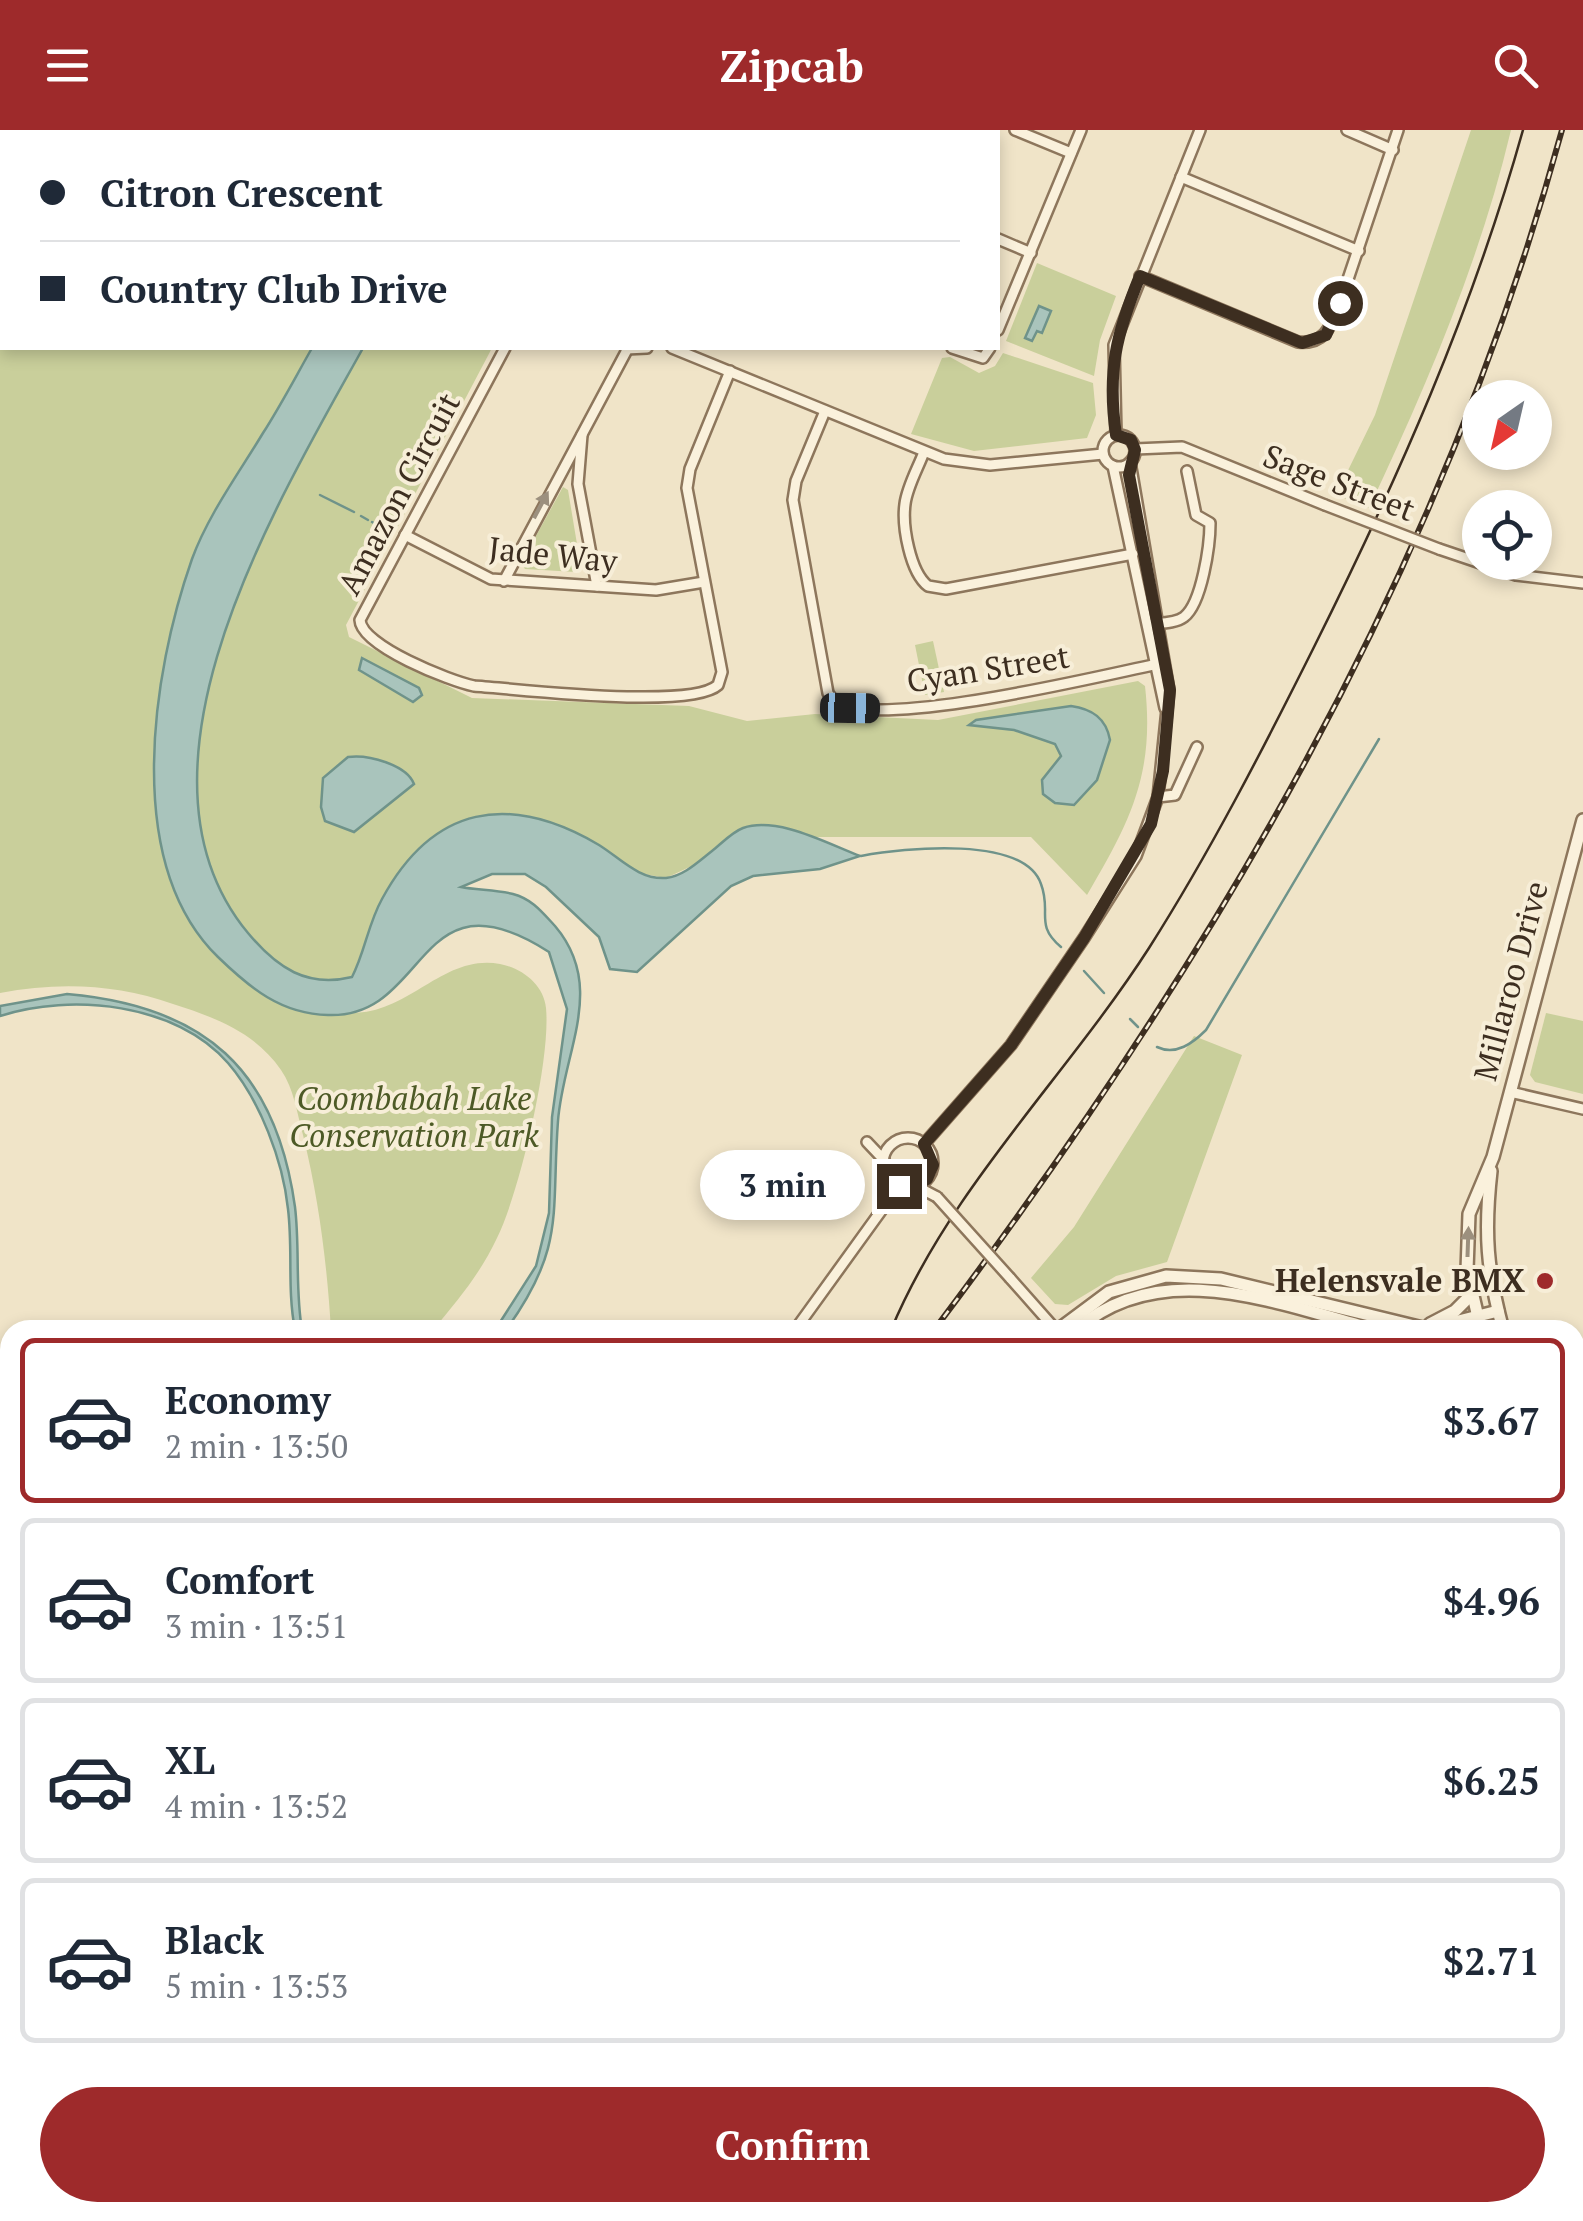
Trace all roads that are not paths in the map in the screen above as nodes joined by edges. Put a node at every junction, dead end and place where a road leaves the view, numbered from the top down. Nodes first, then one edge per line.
1 (1015, 130) edge
2 (1081, 130) edge
3 (1200, 130) edge
4 (1346, 130) edge
5 (1398, 130) edge
6 (1392, 150) junction
7 (1071, 154) junction
8 (1182, 177) junction
9 (1000, 240) edge
10 (1359, 251) junction
11 (1031, 253) junction
12 (1140, 276) junction
13 (1000, 325) edge
14 (504, 350) edge
15 (624, 350) edge
16 (677, 350) edge
17 (958, 350) edge
18 (989, 350) edge
19 (730, 372) junction
20 (825, 411) junction
21 (583, 432) junction
22 (1116, 435) junction
23 (1135, 450) junction
24 (924, 452) junction
25 (1104, 454) junction
26 (1130, 462) junction
27 (1114, 466) junction
28 (1186, 471) dead end
29 (405, 535) junction
30 (1133, 554) junction
31 (504, 581) junction
32 (704, 582) junction
33 (1583, 583) edge
34 (597, 586) junction
35 (1151, 624) junction
36 (1153, 666) junction
37 (1167, 725) junction
38 (1197, 747) dead end
39 (1158, 797) junction
40 (1583, 820) edge
41 (1510, 1092) junction
42 (1583, 1109) edge
43 (924, 1144) junction
44 (888, 1148) junction
45 (1493, 1157) junction
46 (884, 1160) junction
47 (887, 1176) junction
48 (927, 1179) junction
49 (899, 1186) junction
50 (916, 1186) junction
51 (937, 1197) junction
52 (884, 1210) junction
53 (1472, 1294) junction
54 (1340, 1308) junction
55 (1498, 1311) junction
56 (1477, 1316) junction
57 (802, 1320) edge
58 (1048, 1320) edge
59 (1071, 1320) edge
60 (1092, 1320) edge
61 (1333, 1320) edge
62 (1366, 1320) edge
63 (1389, 1320) edge
64 (1438, 1320) edge
65 (1458, 1320) edge
66 (1479, 1320) edge
67 (1500, 1320) edge

1 - 7 street
2 - 7 street
3 - 8 street
4 - 6 street
5 - 6 street
6 - 10 street
7 - 11 street
8 - 10 street
8 - 12 street
9 - 11 street
10 - 12 street
11 - 13 street
12 - 22 street
14 - 29 street, Amazon Circuit
15 - 21 street
16 - 19 street
17 - 18 street
19 - 20 street
19 - 32 street, Amazon Circuit
20 - 24 street
20 - 36 street, Cyan Street
31 -> 21 street
21 - 34 street
22 - 23 street
22 - 25 street
23 - 26 street
23 - 33 street, Sage Street, bridge
24 - 25 street
24 - 30 street
25 - 27 street
26 - 27 street
26 - 35 street
27 - 30 street
28 - 35 street
29 - 31 street, Jade Way
29 - 32 street, Amazon Circuit
30 - 35 street
31 - 34 street, Jade Way
32 - 34 street, Jade Way
35 - 36 street
35 - 37 street
36 - 37 street
37 - 39 street
38 - 39 street
39 - 43 street
40 - 41 street, Millaroo Drive
41 - 42 street
41 - 45 street, Millaroo Drive
43 - 44 street
43 - 48 street
44 - 46 street
44 - 46 street
53 -> 45 street, Millaroo Drive
45 - 55 street, Millaroo Drive
46 - 47 street
47 - 49 street
47 - 52 street
48 - 50 street
48 - 51 street
49 - 50 street
49 - 52 street
50 - 51 street
51 - 58 street, bridge
52 - 57 street
53 - 56 street, Millaroo Drive
53 - 64 street
54 - 59 street
54 - 62 street
54 - 63 street
55 - 56 street
55 - 67 street, Millaroo Drive
56 - 65 street
56 - 66 street, Millaroo Drive
60 - 61 street

